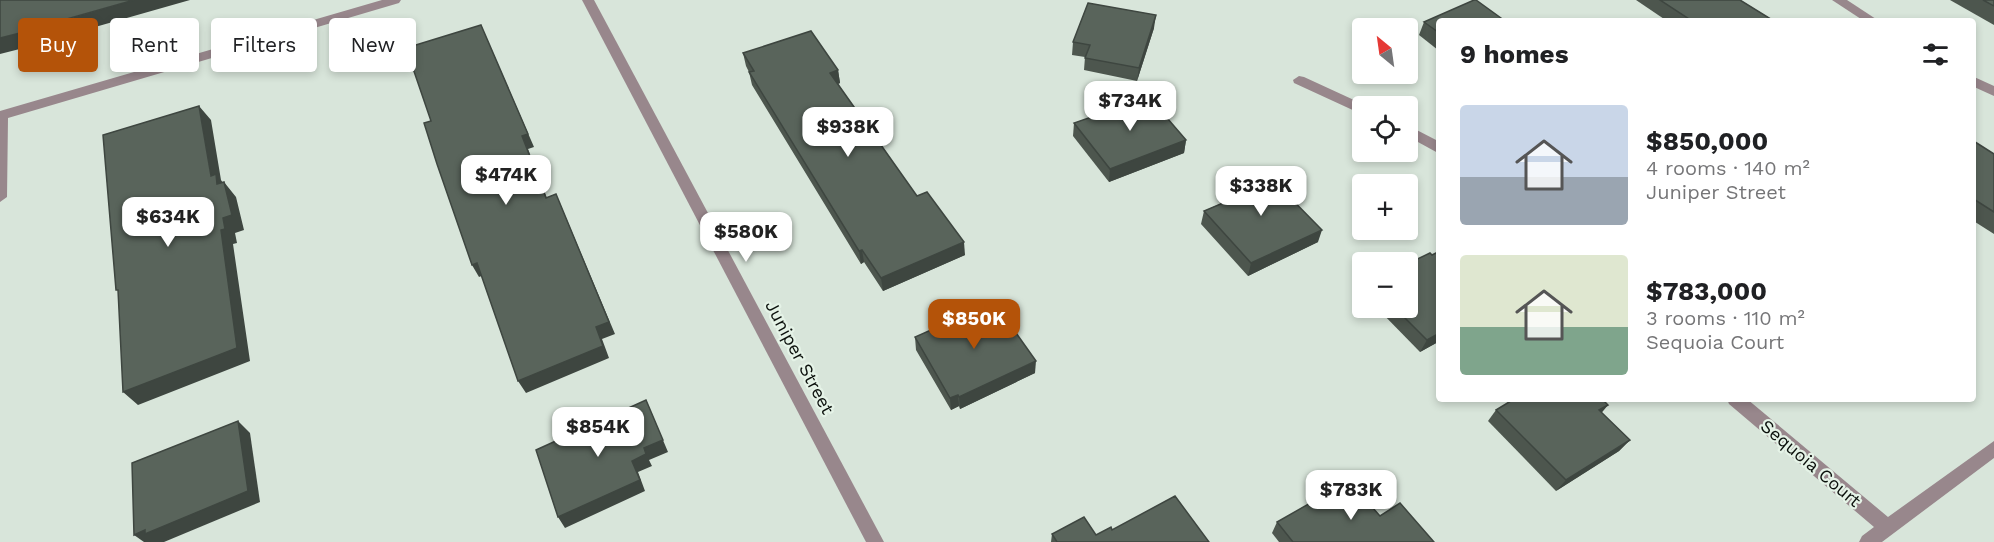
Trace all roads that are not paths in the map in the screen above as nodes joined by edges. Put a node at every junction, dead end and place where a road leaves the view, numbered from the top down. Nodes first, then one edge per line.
1 (395, 0) edge
2 (588, 0) edge
3 (1838, 0) edge
4 (1868, 18) edge
5 (1299, 80) dead end
6 (1976, 82) edge
7 (1994, 93) edge
8 (1352, 104) edge
9 (1, 116) edge
10 (1418, 135) edge
11 (1436, 146) edge
12 (0, 197) edge
13 (1739, 402) edge
14 (1994, 448) edge
15 (1887, 527) junction
16 (875, 542) edge
17 (1868, 542) edge

1 - 9 street
2 - 16 street, Juniper Street
3 - 4 street
5 - 8 street
6 - 7 street
9 - 12 street
10 - 11 street
13 - 15 street, Sequoia Court
14 - 15 street
15 - 17 street

